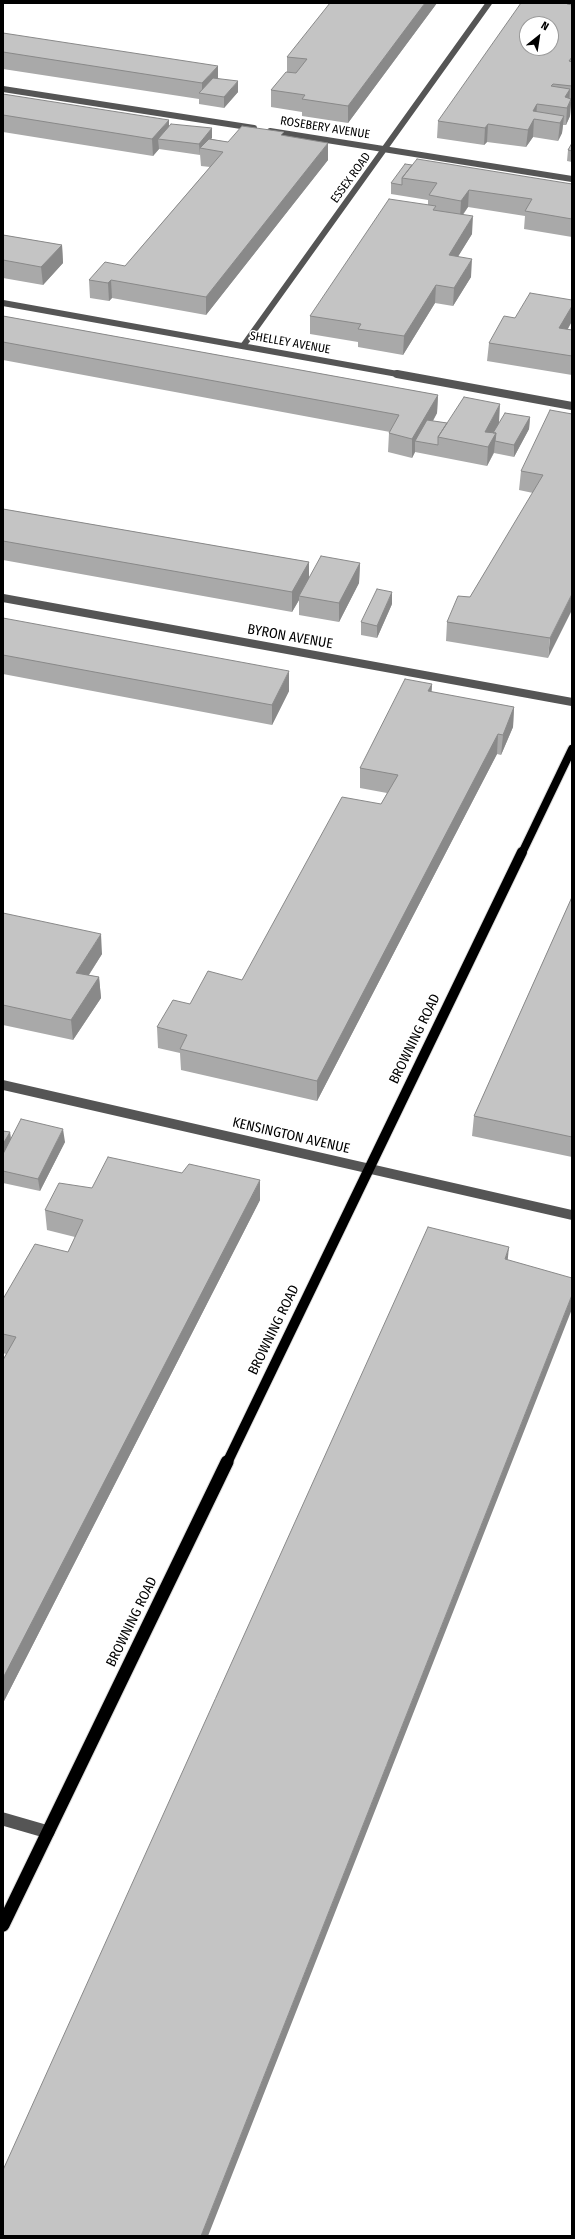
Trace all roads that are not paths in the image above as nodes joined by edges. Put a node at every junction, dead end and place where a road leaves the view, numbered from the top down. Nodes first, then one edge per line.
1 (489, 3) edge
2 (3, 89) edge
3 (258, 129) edge
4 (265, 130) edge
5 (386, 149) junction
6 (572, 179) edge
7 (3, 303) edge
8 (243, 346) junction
9 (572, 406) edge
10 (3, 598) edge
11 (572, 702) edge
12 (572, 749) edge
13 (3, 1086) edge
14 (370, 1169) junction
15 (572, 1215) edge
16 (3, 1819) edge
17 (48, 1832) junction
18 (3, 1925) edge

1 - 5 street, ESSEX ROAD
2 - 3 street
4 - 5 street, ROSEBERY AVENUE
5 - 6 street, ROSEBERY AVENUE
5 - 8 street, ESSEX ROAD
7 - 8 street, SHELLEY AVENUE
8 - 9 street, SHELLEY AVENUE
10 - 11 street, BYRON AVENUE
12 - 14 main road, BROWNING ROAD
13 - 14 street, KENSINGTON AVENUE
14 - 15 street, KENSINGTON AVENUE
14 - 17 main road, BROWNING ROAD
16 - 17 street
17 - 18 main road, BROWNING ROAD

